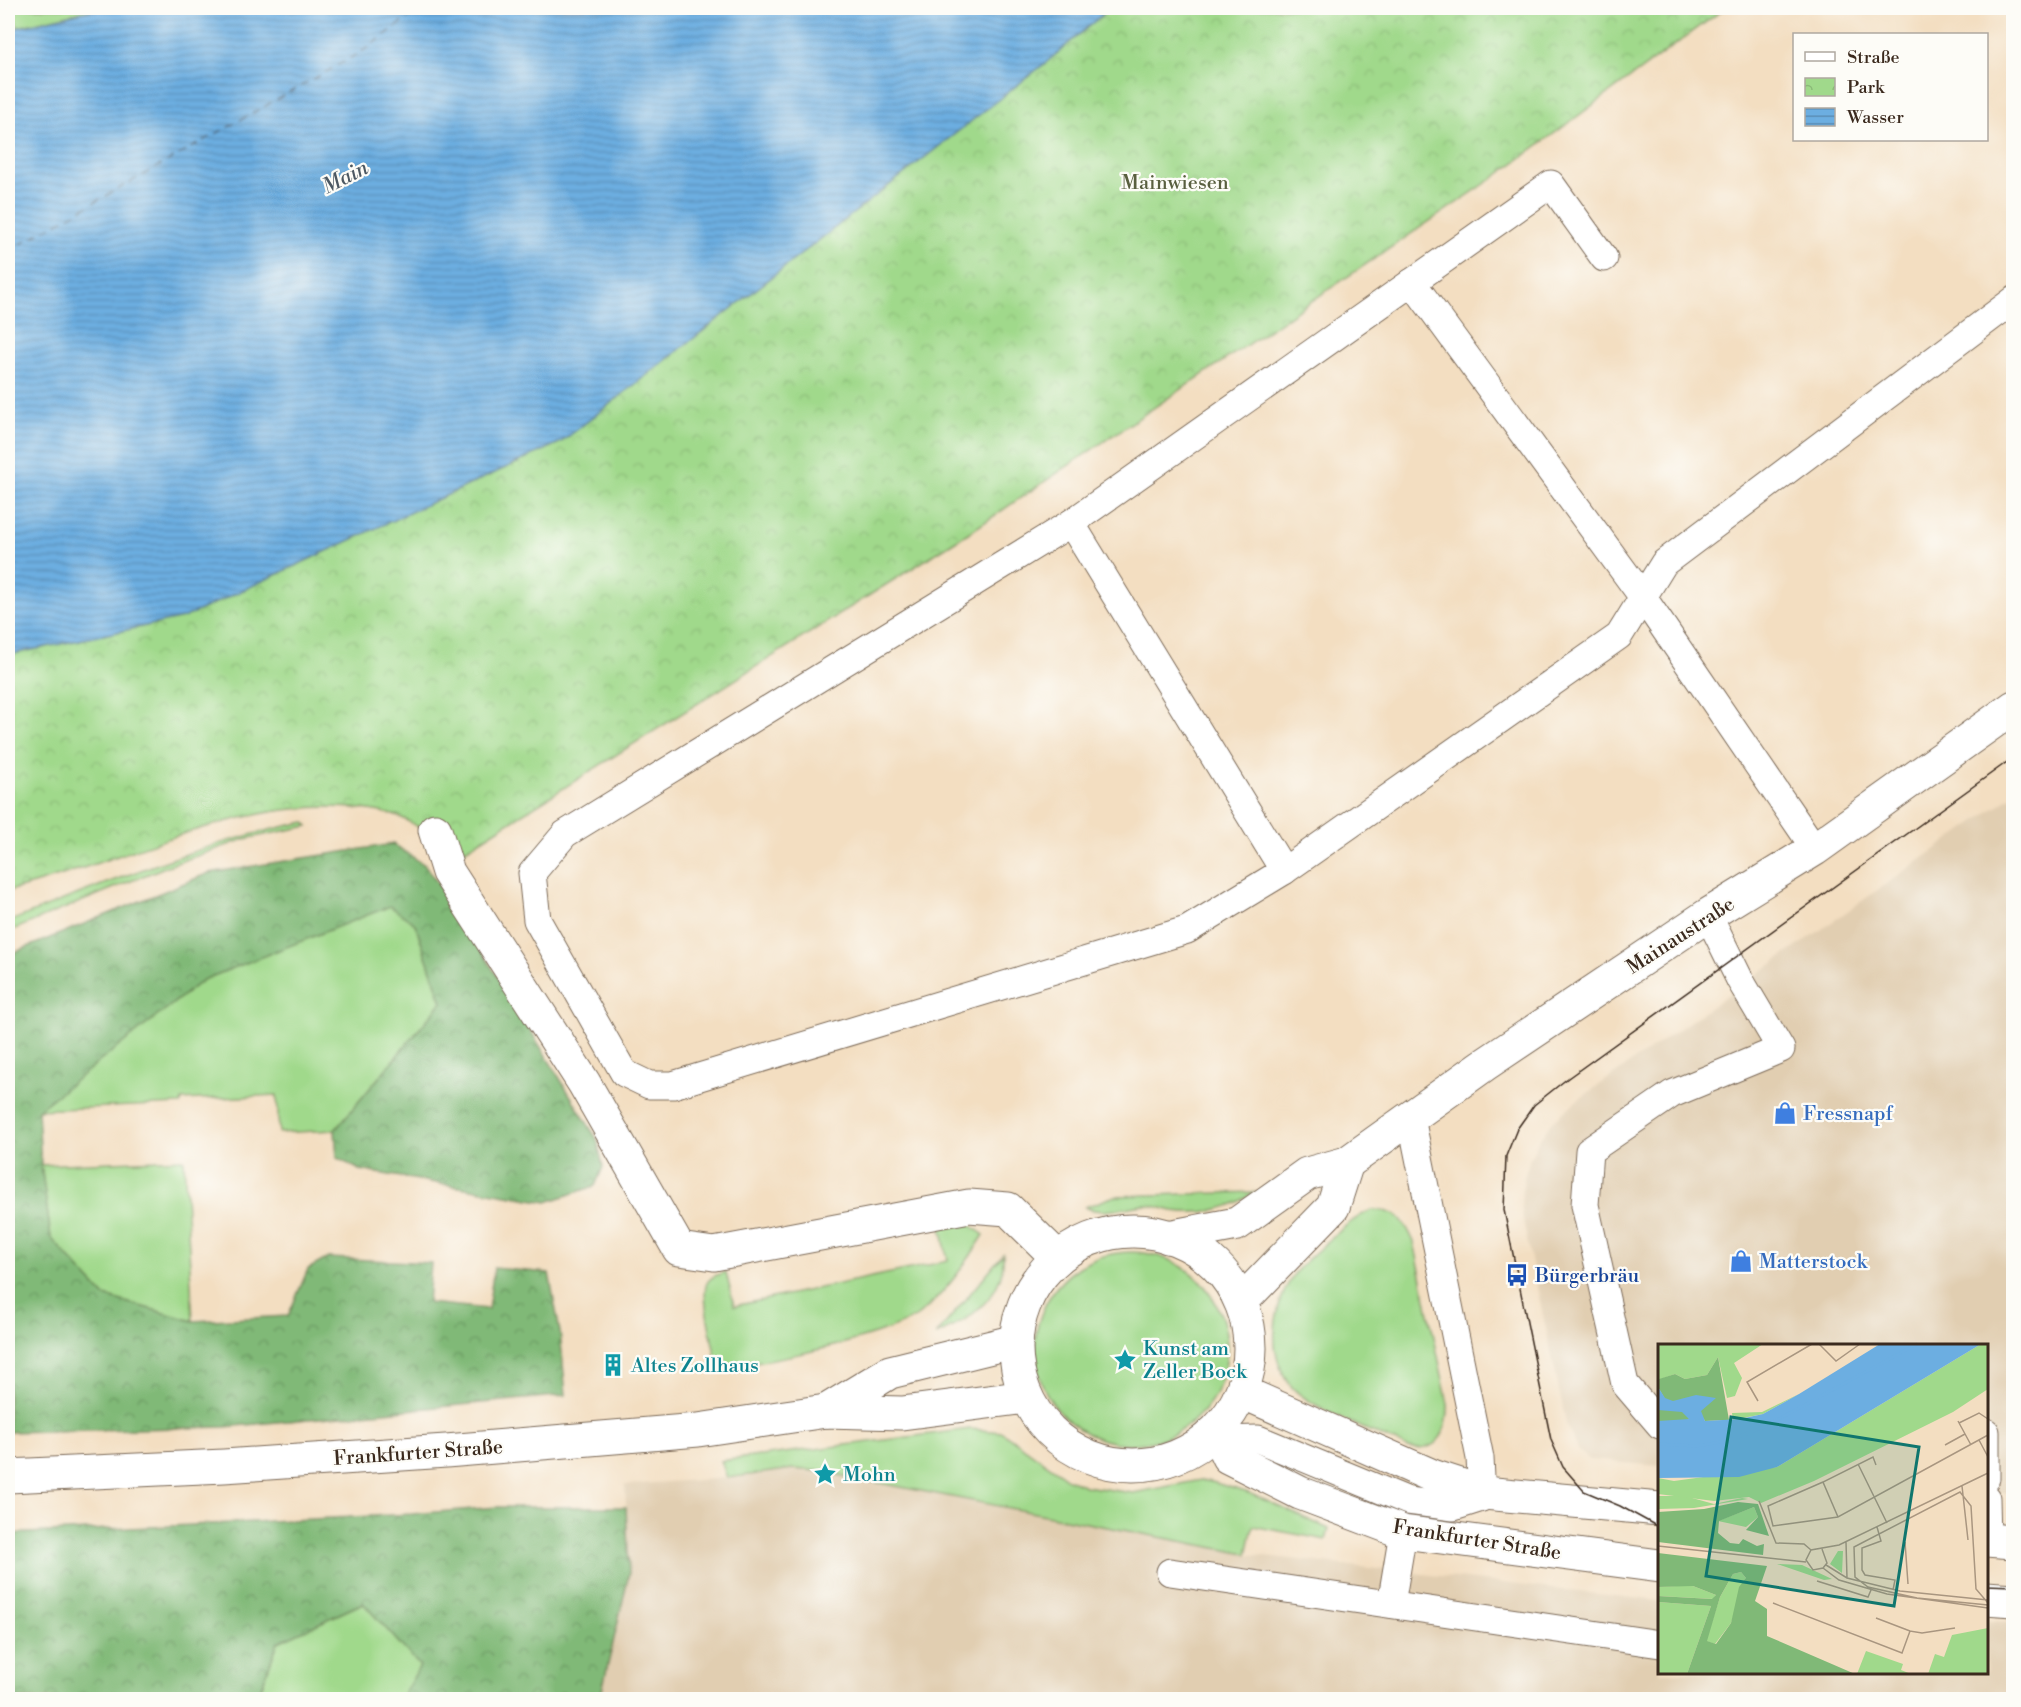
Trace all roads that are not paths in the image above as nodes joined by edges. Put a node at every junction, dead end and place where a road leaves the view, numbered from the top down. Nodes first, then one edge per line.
1 (1604, 258) dead end
2 (1412, 282) junction
3 (2013, 300) edge
4 (1071, 523) junction
5 (1642, 596) junction
6 (2013, 707) edge
7 (435, 830) dead end
8 (1815, 849) junction
9 (1284, 872) junction
10 (1708, 915) junction
11 (1411, 1118) junction
12 (1347, 1163) junction
13 (1168, 1237) junction
14 (1058, 1258) junction
15 (1241, 1302) junction
16 (1016, 1341) junction
17 (1242, 1392) junction
18 (1026, 1397) junction
19 (826, 1411) junction
20 (1658, 1424) edge
21 (1216, 1437) junction
22 (8, 1476) edge
23 (1484, 1492) junction
24 (1988, 1507) edge
25 (1658, 1509) edge
26 (1403, 1532) junction
27 (1996, 1541) edge
28 (1658, 1566) edge
29 (1170, 1572) dead end
30 (1988, 1598) edge
31 (2013, 1599) edge
32 (1391, 1604) junction
33 (1658, 1644) edge

1 - 2 lane
2 - 4 lane
2 - 5 lane
3 - 5 lane
4 - 9 lane
4 - 9 lane
5 - 8 lane
5 - 9 lane
6 - 8 main road, Mainaustraße
7 - 14 main road
8 - 10 main road, Mainaustraße
10 - 11 main road, Mainaustraße
10 - 20 lane
11 - 12 main road, Mainaustraße
11 - 23 lane
12 - 13 main road, Mainaustraße
12 - 15 main road
13 - 14 main road
13 - 15 main road
14 - 16 main road
15 - 17 main road
16 - 18 main road
16 - 19 main road, Frankfurter Straße
17 - 21 main road
17 - 23 main road
18 - 19 main road, Frankfurter Straße
18 - 21 main road
19 - 22 main road, Frankfurter Straße
21 - 23 lane
21 - 26 main road, Frankfurter Straße
23 - 25 main road
24 - 27 lane
26 - 28 main road, Frankfurter Straße
26 - 32 lane
29 - 32 lane
30 - 31 main road
32 - 33 lane

